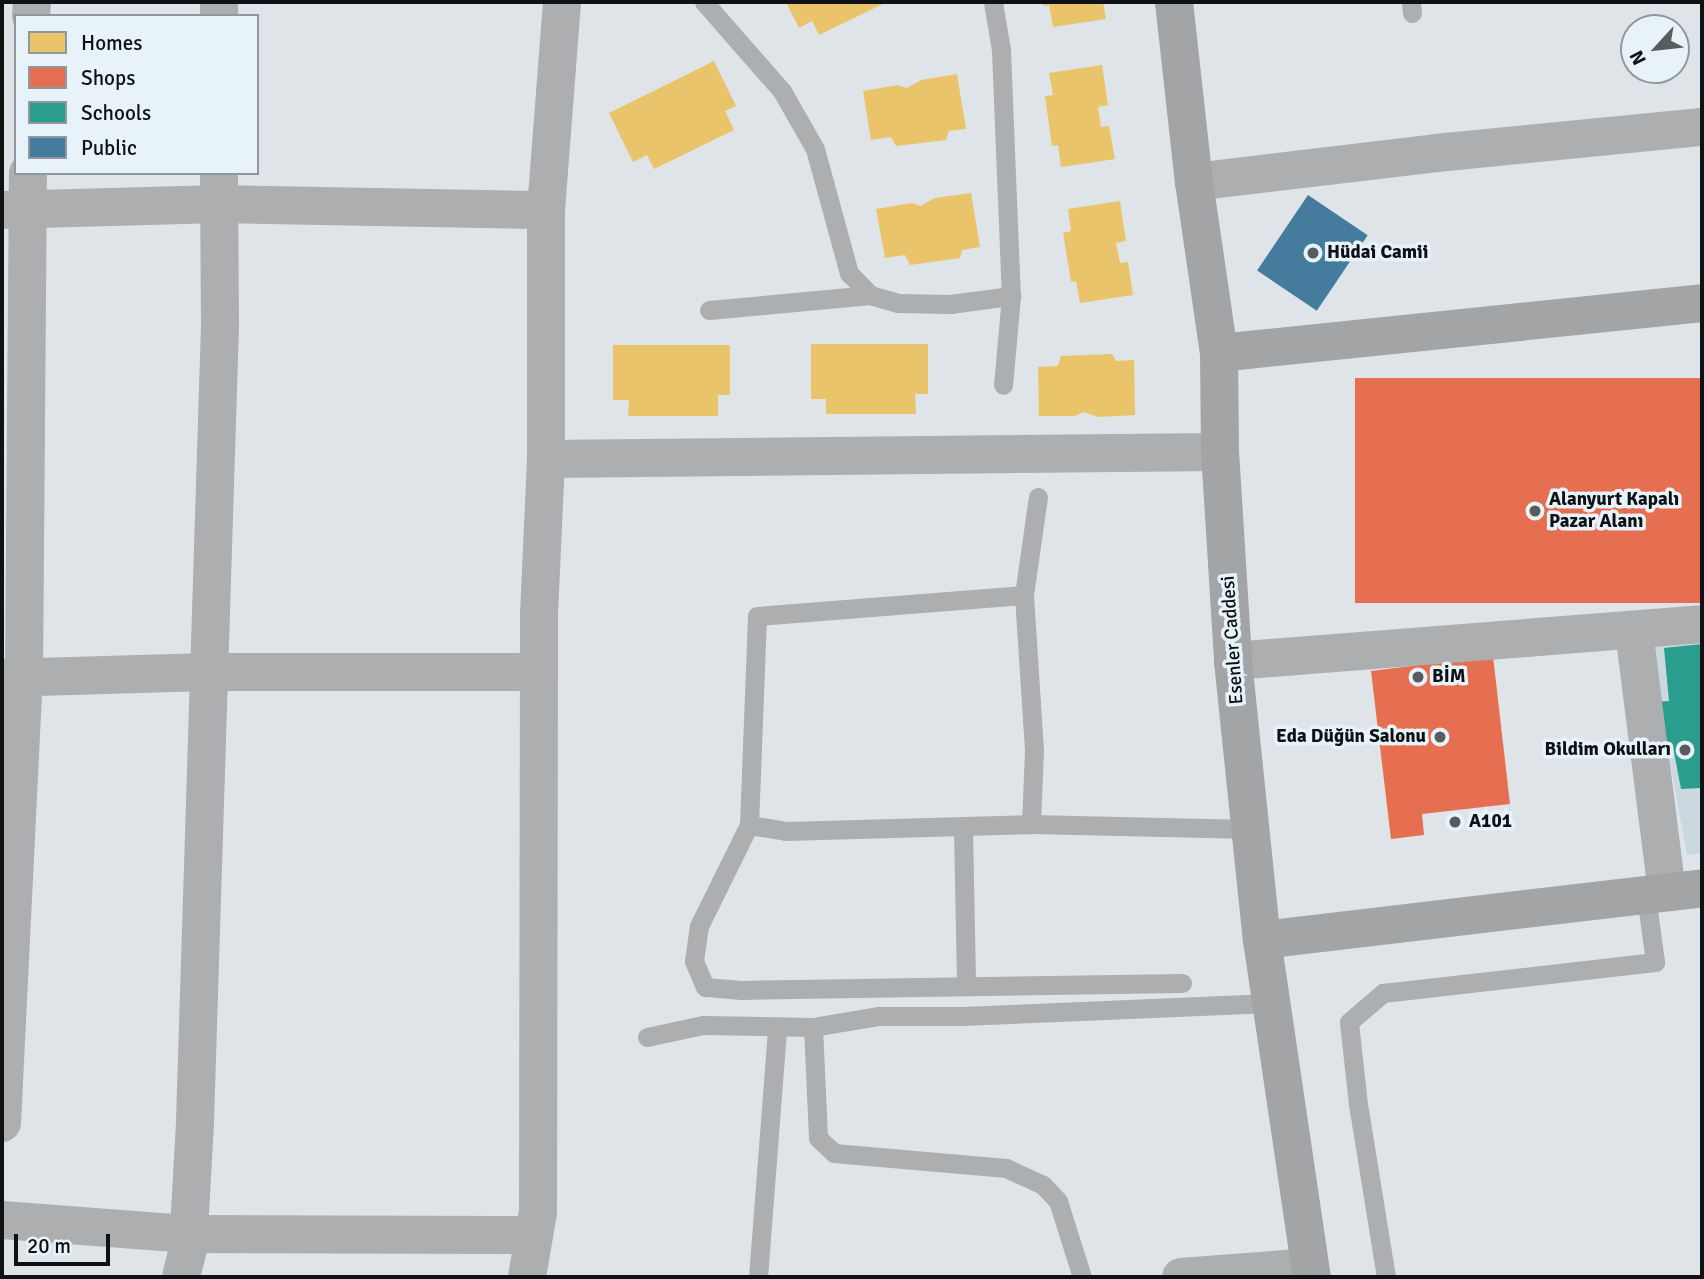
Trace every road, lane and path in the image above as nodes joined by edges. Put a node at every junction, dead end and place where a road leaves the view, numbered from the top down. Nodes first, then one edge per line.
1 (562, 2) edge
2 (704, 2) edge
3 (993, 2) edge
4 (1174, 2) edge
5 (1702, 127) edge
6 (1194, 182) junction
7 (219, 189) edge
8 (19, 198) edge
9 (546, 210) junction
10 (870, 295) junction
11 (1011, 296) junction
12 (1702, 303) edge
13 (709, 310) dead end
14 (1219, 353) junction
15 (1003, 385) dead end
16 (1220, 452) junction
17 (546, 458) junction
18 (1038, 497) dead end
19 (1024, 595) junction
20 (1702, 624) edge
21 (1634, 631) junction
22 (1233, 661) junction
23 (539, 671) junction
24 (208, 672) junction
25 (13, 678) edge
26 (1031, 824) junction
27 (749, 825) junction
28 (963, 827) junction
29 (1250, 829) junction
30 (1672, 892) edge
31 (1262, 940) junction
32 (1181, 983) dead end
33 (966, 986) junction
34 (1272, 1003) junction
35 (813, 1027) junction
36 (778, 1028) junction
37 (647, 1037) dead end
38 (2, 1122) edge
39 (2, 1220) edge
40 (189, 1234) junction
41 (534, 1235) junction
42 (1311, 1272) edge
43 (181, 1277) edge
44 (527, 1277) edge
45 (758, 1277) edge
46 (1082, 1277) edge
47 (1181, 1277) edge
48 (1386, 1277) edge

1 - 9 street
2 - 10 lane
3 - 11 lane
4 - 6 street, Esenler Caddesi
5 - 6 street
6 - 14 street, Esenler Caddesi
7 - 8 street
7 - 9 street
7 - 24 street
8 - 25 street
9 - 17 street
10 - 11 lane
10 - 13 lane
11 - 15 lane
12 - 14 street
14 - 16 street, Esenler Caddesi
16 - 17 street
16 - 22 street, Esenler Caddesi
17 - 23 street
18 - 19 lane
19 - 26 lane
19 - 27 lane
20 - 21 street
21 - 22 street
21 - 30 street
22 - 29 street, Esenler Caddesi
23 - 24 street
23 - 41 street
24 - 25 street
24 - 40 street
25 - 38 street
26 - 28 lane
26 - 29 lane
27 - 28 lane
27 - 33 lane
28 - 33 lane
29 - 31 street, Esenler Caddesi
30 - 31 street
30 - 48 lane
31 - 34 street, Esenler Caddesi
32 - 33 lane
34 - 35 lane
34 - 42 street, Esenler Caddesi
35 - 36 lane
35 - 46 lane
36 - 37 lane
36 - 45 lane
39 - 40 street
40 - 41 street
40 - 43 street
41 - 44 street
42 - 47 street

